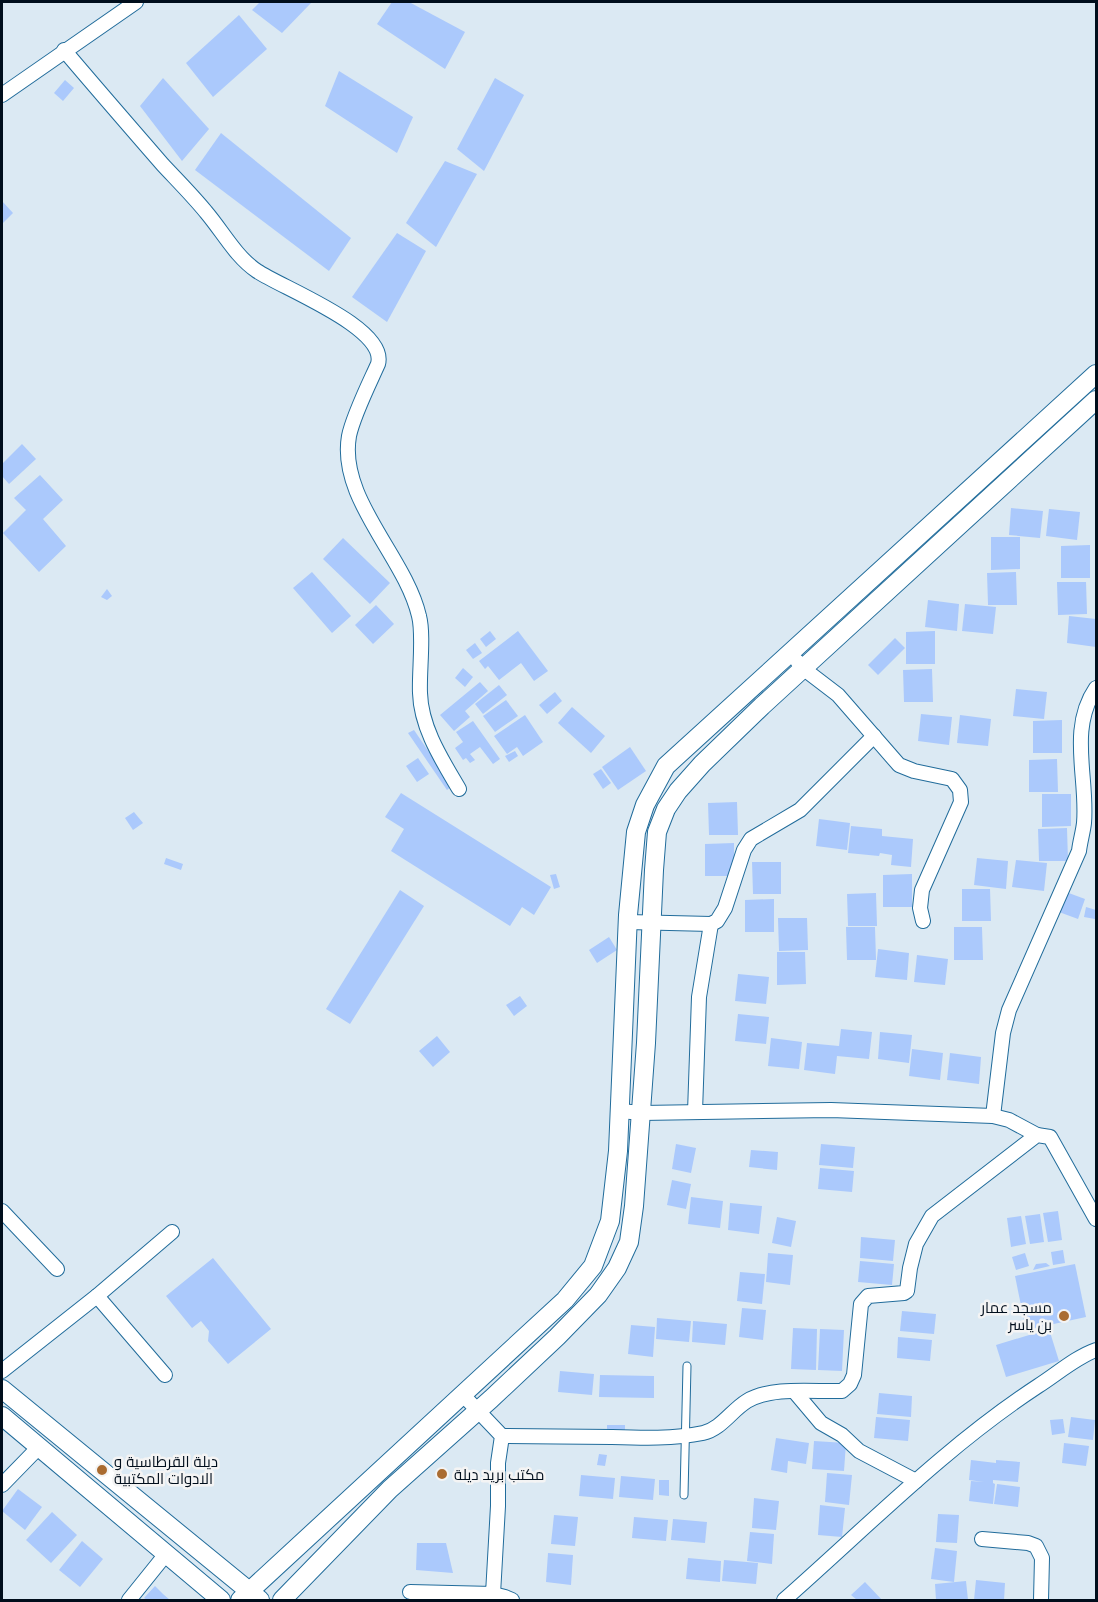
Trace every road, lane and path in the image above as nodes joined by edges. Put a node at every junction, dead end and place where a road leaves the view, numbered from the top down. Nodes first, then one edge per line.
1 (136, 2) edge
2 (64, 50) junction
3 (2, 95) edge
4 (1093, 383) edge
5 (1096, 400) edge
6 (790, 652) junction
7 (804, 669) junction
8 (1096, 688) edge
9 (874, 736) junction
10 (459, 789) dead end
11 (922, 921) dead end
12 (628, 922) junction
13 (652, 923) junction
14 (711, 924) junction
15 (620, 1111) junction
16 (695, 1112) junction
17 (642, 1113) junction
18 (993, 1116) junction
19 (1036, 1135) junction
20 (2, 1211) edge
21 (1096, 1219) edge
22 (172, 1232) dead end
23 (57, 1269) dead end
24 (97, 1296) junction
25 (1096, 1350) edge
26 (687, 1366) dead end
27 (2, 1371) edge
28 (165, 1375) dead end
29 (2, 1389) edge
30 (794, 1391) junction
31 (462, 1394) junction
32 (478, 1411) junction
33 (2, 1416) edge
34 (685, 1435) junction
35 (502, 1436) junction
36 (39, 1447) junction
37 (916, 1481) junction
38 (2, 1485) edge
39 (684, 1495) dead end
40 (982, 1539) dead end
41 (166, 1554) junction
42 (410, 1592) dead end
43 (493, 1594) junction
44 (250, 1598) edge
45 (129, 1600) edge
46 (221, 1600) edge
47 (283, 1600) edge
48 (512, 1600) edge
49 (784, 1600) edge
50 (1041, 1600) edge

1 - 2 street
2 - 3 street
2 - 10 street
4 - 6 street
5 - 7 street
6 - 7 street
6 - 12 street
7 - 9 street
7 - 13 street
8 - 18 street
9 - 11 street
9 - 14 street
12 - 13 street
12 - 15 street
13 - 14 street
13 - 17 street
14 - 16 street
15 - 17 street
15 - 31 street
16 - 17 street
16 - 18 street
17 - 32 street
18 - 19 street
19 - 21 street
19 - 30 street
20 - 23 street
22 - 24 street
24 - 27 street
24 - 28 street
25 - 37 street
26 - 34 lane
29 - 44 street
30 - 34 street
30 - 37 street
31 - 32 street
31 - 44 street
32 - 35 street
32 - 47 street
33 - 36 street
34 - 35 street
34 - 39 lane
35 - 43 street
36 - 38 street
36 - 41 street
37 - 49 street
40 - 50 street
41 - 45 street
41 - 46 street
42 - 43 street
43 - 48 street

